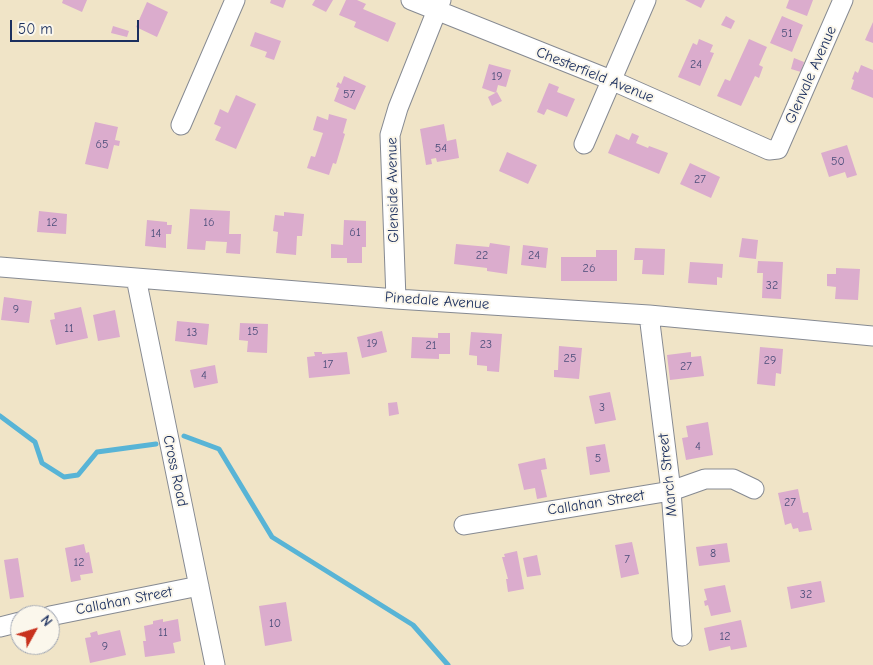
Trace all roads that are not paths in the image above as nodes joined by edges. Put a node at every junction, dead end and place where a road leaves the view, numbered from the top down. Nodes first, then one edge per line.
1 (235, 0) edge
2 (412, 0) edge
3 (646, 0) edge
4 (843, 0) edge
5 (439, 5) edge
6 (612, 80) junction
7 (181, 125) dead end
8 (584, 144) dead end
9 (778, 150) joint
10 (0, 267) edge
11 (136, 278) junction
12 (396, 299) junction
13 (648, 315) junction
14 (873, 336) edge
15 (754, 489) dead end
16 (671, 491) junction
17 (464, 525) dead end
18 (199, 586) junction
19 (60, 614) edge
20 (682, 636) dead end
21 (215, 665) edge

1 - 7 street
2 - 5 street, Chesterfield Avenue
3 - 6 street
4 - 9 street, Glenvale Avenue
5 - 6 street, Chesterfield Avenue
5 - 12 street, Glenside Avenue
6 - 8 street
6 - 9 street, Chesterfield Avenue
10 - 11 street, Pinedale Avenue
11 - 12 street, Pinedale Avenue
11 - 18 street, Cross Road
12 - 13 street, Pinedale Avenue
13 - 14 street, Pinedale Avenue
13 - 16 street, March Street
15 - 16 street, Callahan Street
16 - 17 street, Callahan Street
16 - 20 street, March Street
18 - 19 street, Callahan Street
18 - 21 street, Cross Road

